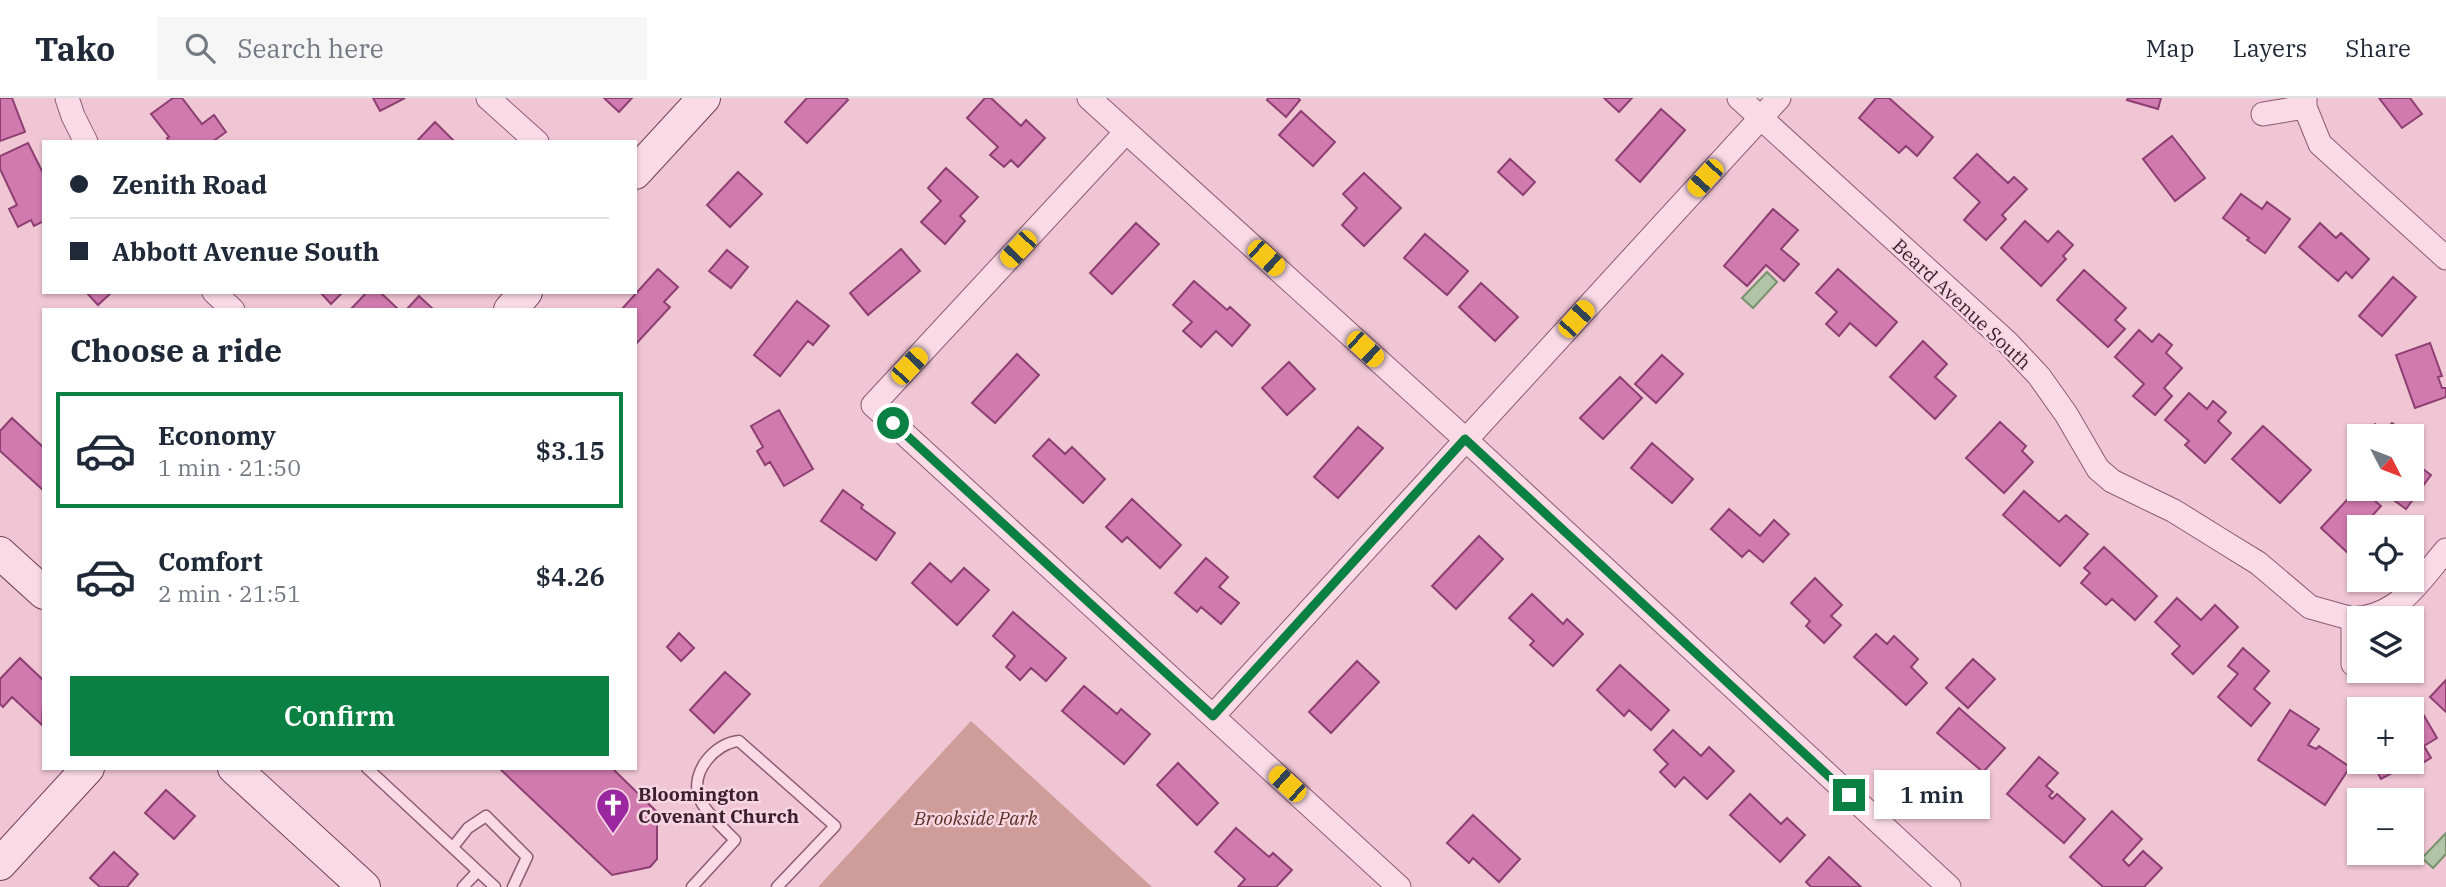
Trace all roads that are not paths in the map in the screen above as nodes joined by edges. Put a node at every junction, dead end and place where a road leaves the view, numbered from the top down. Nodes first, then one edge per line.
1 (67, 98) edge
2 (488, 98) edge
3 (704, 98) edge
4 (1089, 98) edge
5 (1739, 98) edge
6 (1779, 98) edge
7 (2305, 103) edge
8 (2263, 114) dead end
9 (1760, 117) junction
10 (1126, 132) junction
11 (85, 140) edge
12 (535, 140) edge
13 (637, 171) edge
14 (2446, 258) edge
15 (216, 294) edge
16 (524, 294) edge
17 (231, 308) edge
18 (512, 308) edge
19 (1465, 439) junction
20 (2446, 550) edge
21 (0, 553) edge
22 (42, 591) edge
23 (2393, 606) edge
24 (2347, 615) edge
25 (1213, 716) junction
26 (86, 770) edge
27 (236, 770) edge
28 (369, 770) edge
29 (453, 847) junction
30 (0, 863) edge
31 (478, 871) junction
32 (364, 887) edge
33 (463, 887) edge
34 (495, 887) edge
35 (513, 887) edge
36 (692, 887) edge
37 (777, 887) edge
38 (1399, 887) edge
39 (1949, 887) edge

1 - 11 street
2 - 12 street
3 - 13 street
4 - 10 street
5 - 9 street, Beard Avenue South
6 - 9 street
7 - 8 street
7 - 14 street
9 - 19 street
9 - 24 street, Beard Avenue South
10 - 19 street
10 - 25 street
15 - 17 street
16 - 18 street
19 - 25 street
19 - 39 street
20 - 23 street
21 - 22 street
25 - 38 street
26 - 30 street
27 - 32 street
28 - 29 lane
29 - 31 lane
29 - 35 lane
31 - 33 lane
31 - 34 lane
36 - 37 lane

